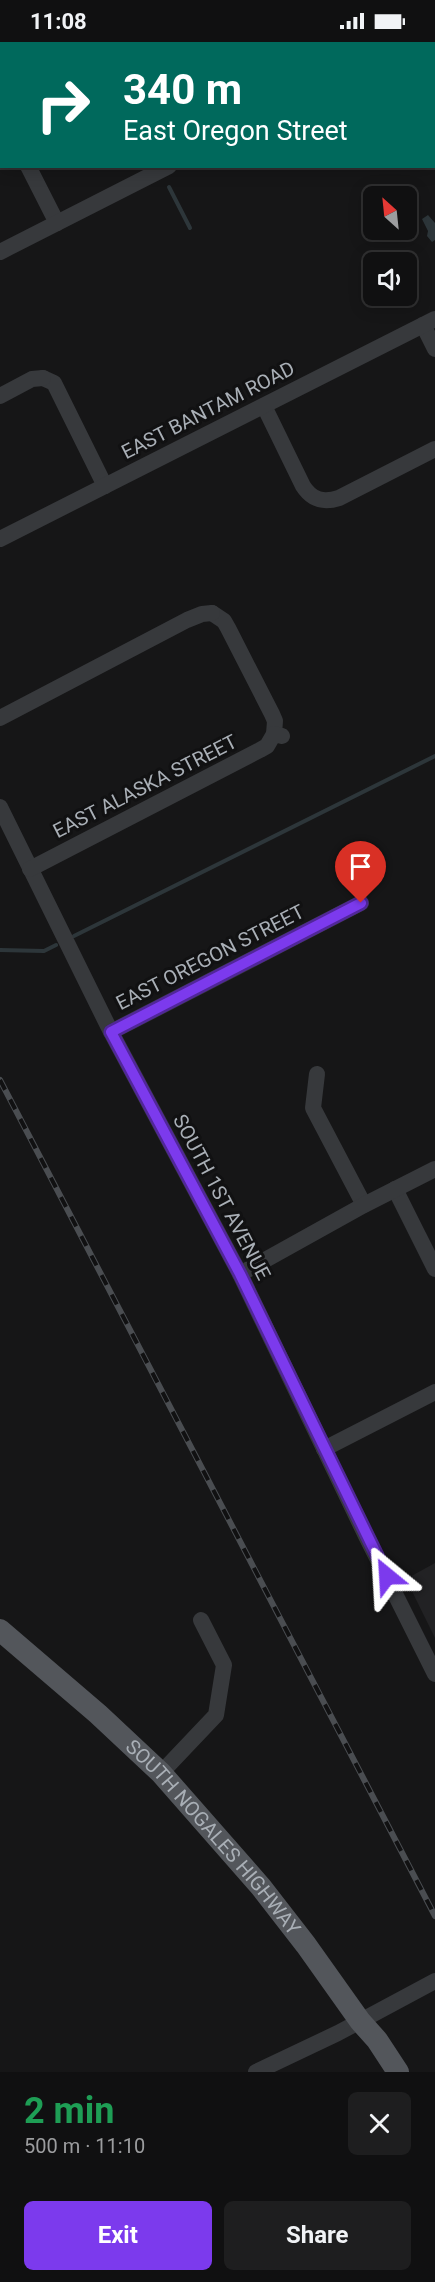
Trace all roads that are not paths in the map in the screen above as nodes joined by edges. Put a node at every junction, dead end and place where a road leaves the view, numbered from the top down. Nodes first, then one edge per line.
1 (29, 168) edge
2 (160, 169) edge
3 (57, 223) junction
4 (0, 252) edge
5 (429, 322) edge
6 (435, 349) edge
7 (0, 396) edge
8 (264, 406) junction
9 (435, 449) edge
10 (105, 486) junction
11 (0, 539) edge
12 (0, 718) edge
13 (0, 807) edge
14 (30, 869) junction
15 (361, 903) dead end
16 (111, 1032) junction
17 (317, 1074) dead end
18 (435, 1169) edge
19 (394, 1189) junction
20 (364, 1205) junction
21 (435, 1269) edge
22 (240, 1274) junction
23 (435, 1392) edge
24 (324, 1449) junction
25 (201, 1620) dead end
26 (0, 1630) edge
27 (435, 1674) edge
28 (161, 1773) junction
29 (435, 1981) edge
30 (360, 2021) junction
31 (256, 2072) edge
32 (398, 2072) edge

1 - 3 street
2 - 3 street
3 - 4 street
5 - 6 street
5 - 8 street, EAST BANTAM ROAD
7 - 10 street
8 - 9 street
8 - 10 street, EAST BANTAM ROAD
10 - 11 street, EAST BANTAM ROAD
12 - 14 street, EAST ALASKA STREET
13 - 14 street, SOUTH 1ST AVENUE
14 - 16 street, SOUTH 1ST AVENUE
15 - 16 street, EAST OREGON STREET
16 - 22 street, SOUTH 1ST AVENUE
17 - 20 street
18 - 19 street
19 - 20 street
19 - 21 street
20 - 22 street
22 - 24 street, SOUTH 1ST AVENUE
23 - 24 street
24 - 27 street, SOUTH 1ST AVENUE
25 - 28 street
26 - 28 main road, SOUTH NOGALES HIGHWAY
28 - 30 main road, SOUTH NOGALES HIGHWAY
29 - 30 street
30 - 31 street
30 - 32 main road, SOUTH NOGALES HIGHWAY

